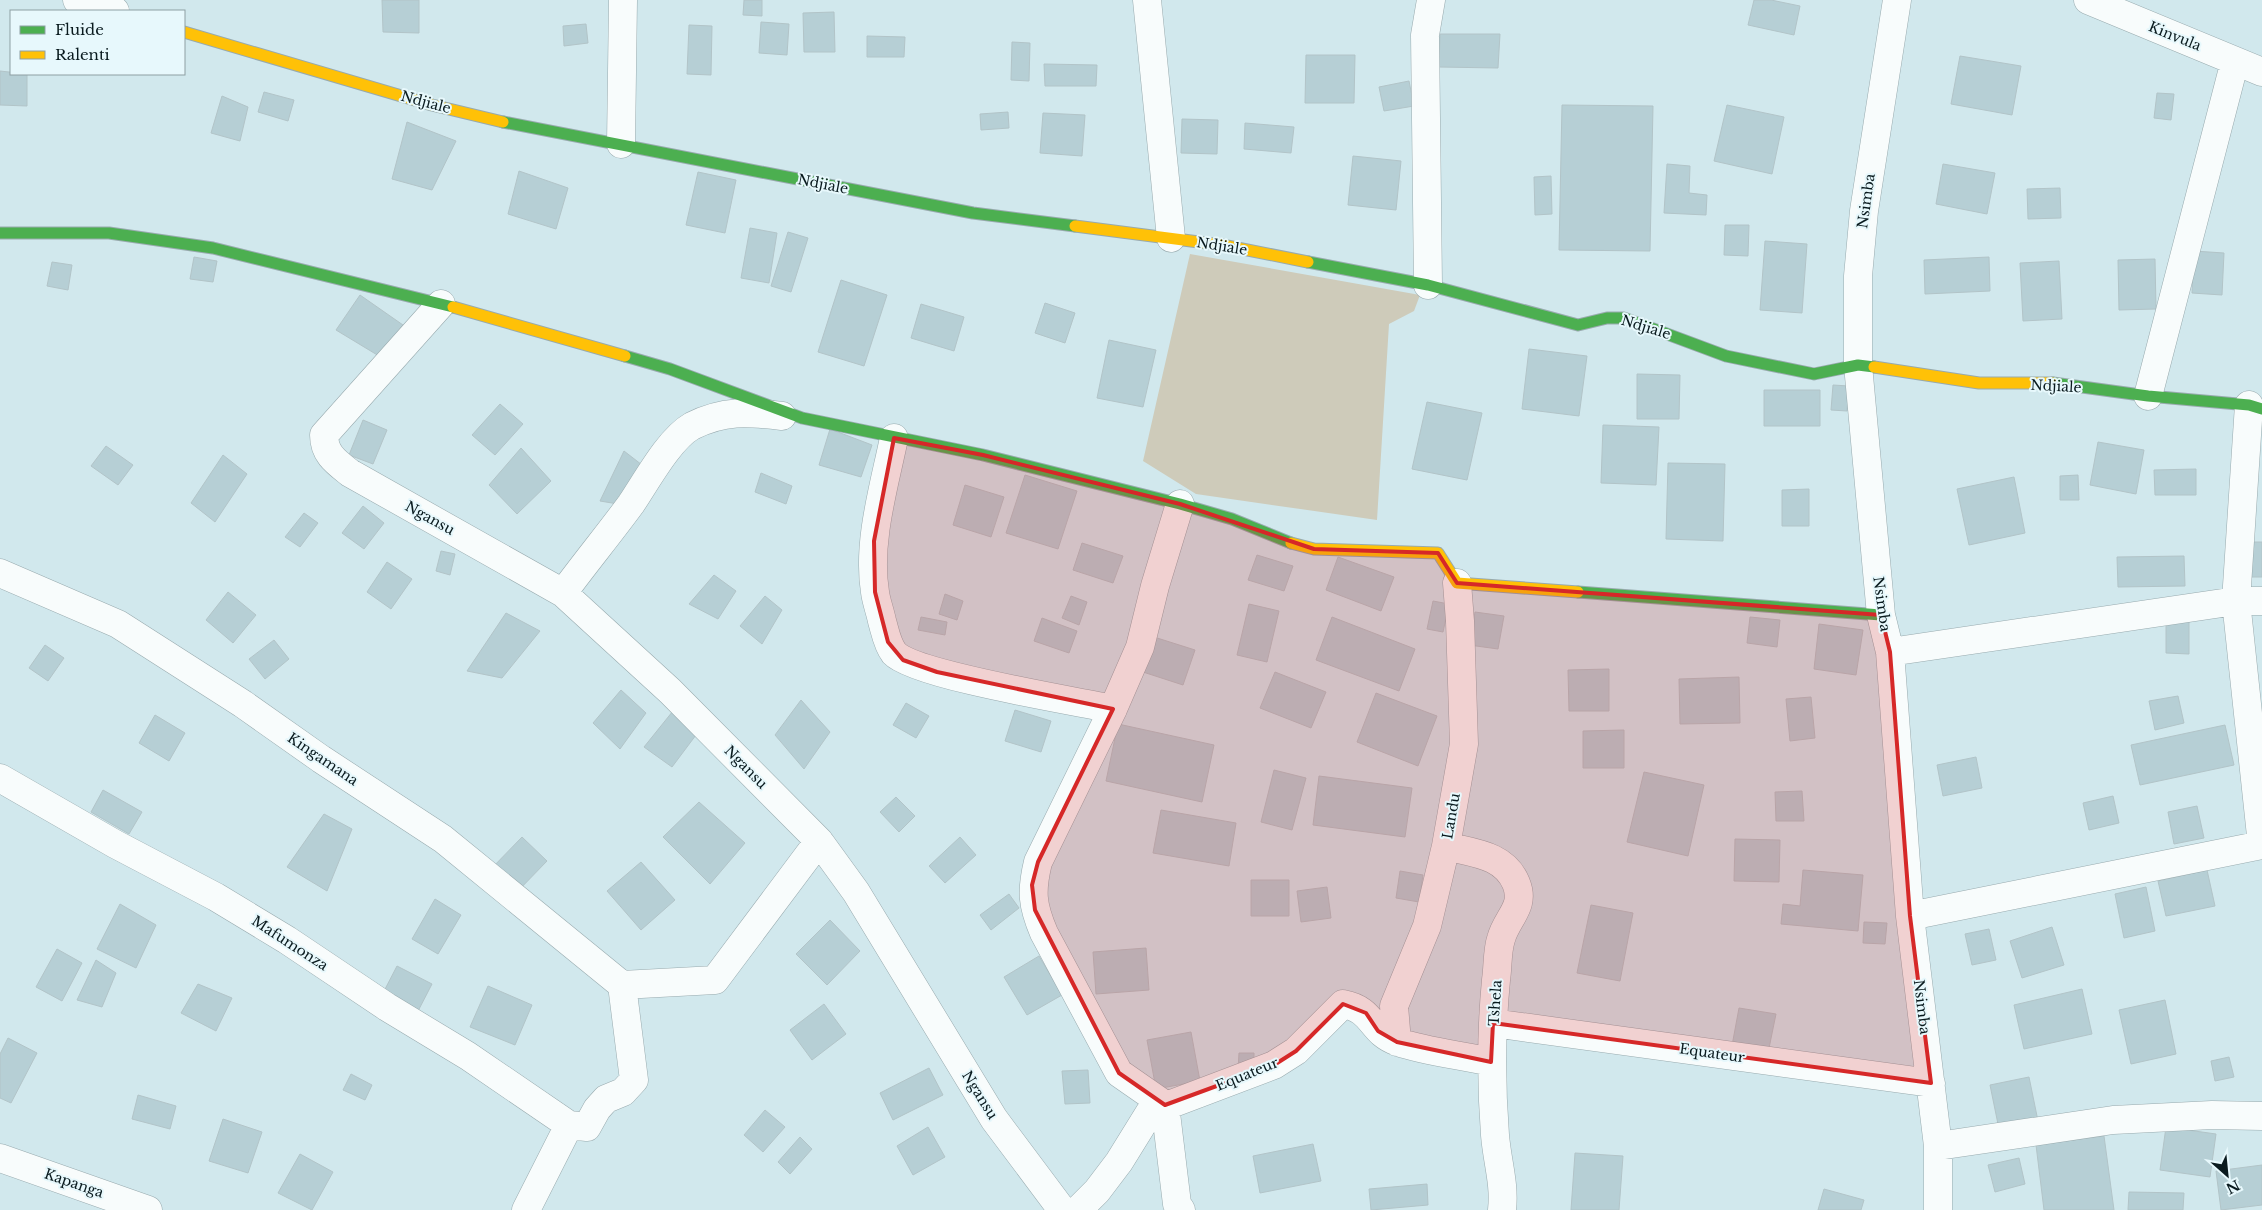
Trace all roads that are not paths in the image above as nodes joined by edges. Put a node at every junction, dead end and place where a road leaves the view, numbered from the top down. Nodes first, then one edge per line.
1 (77, 0) edge
2 (623, 0) edge
3 (1147, 0) edge
4 (1430, 0) edge
5 (1897, 0) edge
6 (2088, 0) edge
7 (111, 10) edge
8 (185, 32) edge
9 (2235, 60) junction
10 (2262, 72) edge
11 (621, 144) junction
12 (0, 233) edge
13 (1171, 238) junction
14 (1428, 285) junction
15 (442, 304) junction
16 (1858, 365) junction
17 (2148, 396) junction
18 (2255, 407) edge
19 (802, 418) junction
20 (894, 438) junction
21 (1180, 504) junction
22 (0, 573) edge
23 (1457, 583) junction
24 (563, 593) junction
25 (2249, 601) edge
26 (1881, 615) junction
27 (1890, 652) junction
28 (1113, 709) junction
29 (0, 778) edge
30 (819, 841) junction
31 (1446, 846) junction
32 (2262, 846) edge
33 (2262, 850) edge
34 (1910, 916) junction
35 (622, 985) junction
36 (1493, 1024) junction
37 (1397, 1042) junction
38 (1491, 1062) junction
39 (1931, 1083) junction
40 (1165, 1105) junction
41 (2262, 1116) edge
42 (569, 1125) junction
43 (1938, 1146) junction
44 (0, 1158) edge
45 (148, 1210) edge
46 (526, 1210) edge
47 (1062, 1210) edge
48 (1078, 1210) edge
49 (1181, 1210) edge
50 (1502, 1210) edge
51 (1938, 1210) edge

1 - 7 street
2 - 11 street
3 - 13 street
4 - 14 street
5 - 16 street, Nsimba
6 - 9 street, Kinvula
8 - 11 street, Ndjiale
9 - 10 street, Kinvula
9 - 17 street
11 - 13 street, Ndjiale
12 - 15 street
13 - 14 street, Ndjiale
14 - 16 street, Ndjiale
15 - 19 street
15 - 24 street, Ngansu
16 - 17 street, Ndjiale
16 - 26 street, Nsimba
17 - 18 street, Ndjiale
18 - 25 street
19 - 20 street
19 - 24 street
20 - 21 street
20 - 28 street
21 - 23 street
21 - 28 street
22 - 35 street, Kingamana
23 - 26 street
23 - 31 street, Landu
24 - 30 street, Ngansu
25 - 27 street
25 - 32 street
26 - 27 street, Nsimba
27 - 34 street, Nsimba
28 - 40 street
29 - 42 street, Mafumonza
30 - 35 street
30 - 47 street, Ngansu
31 - 36 street, Tshela
31 - 37 street, Landu
32 - 33 street
32 - 34 street
34 - 39 street, Nsimba
35 - 42 street
36 - 38 street, Tshela
36 - 39 street, Equateur
37 - 38 street, Equateur
37 - 40 street, Equateur
38 - 50 street, Tshela
39 - 43 street, Nsimba
40 - 48 street, Equateur
40 - 49 street
41 - 43 street
42 - 46 street
43 - 51 street, Nsimba
44 - 45 street, Kapanga

